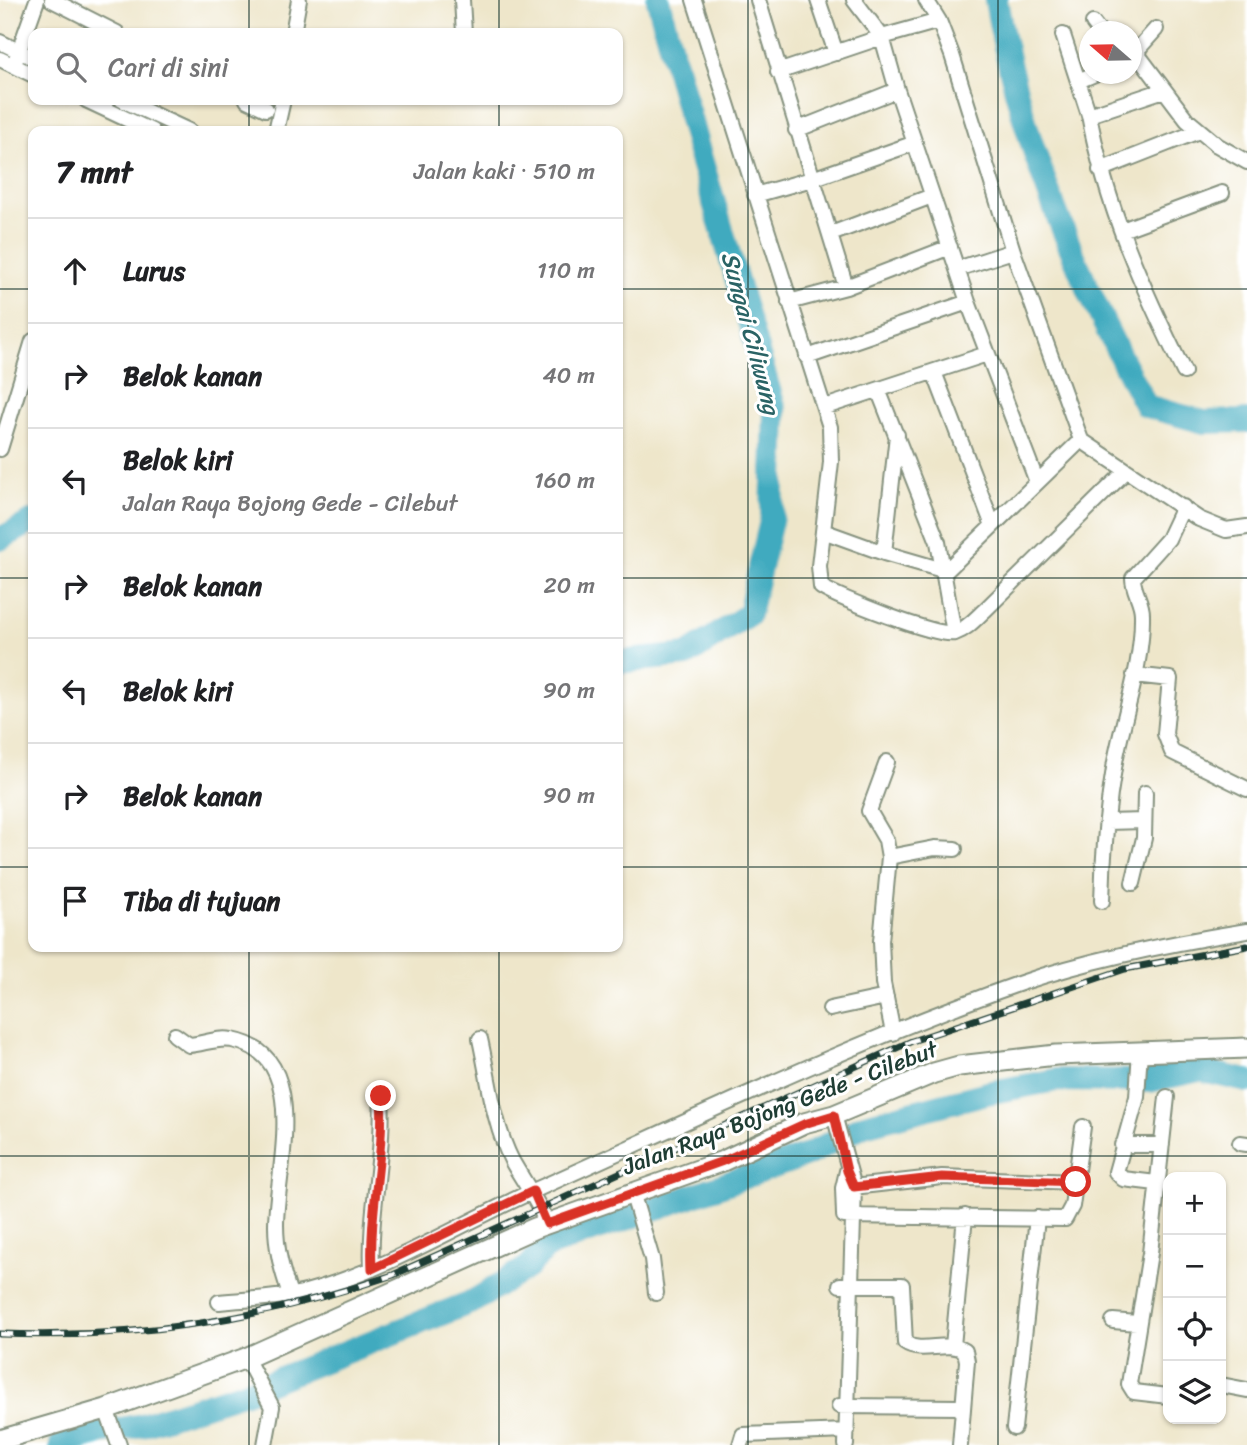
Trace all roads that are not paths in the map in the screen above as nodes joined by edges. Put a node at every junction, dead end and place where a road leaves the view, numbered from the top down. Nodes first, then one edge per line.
1 (37, 0) edge
2 (52, 0) edge
3 (299, 0) edge
4 (462, 0) edge
5 (694, 0) edge
6 (758, 0) edge
7 (818, 0) edge
8 (854, 0) edge
9 (926, 0) edge
10 (939, 21) junction
11 (32, 28) edge
12 (107, 28) edge
13 (294, 28) edge
14 (464, 28) edge
15 (1156, 29) dead end
16 (1063, 35) dead end
17 (883, 37) junction
18 (0, 42) edge
19 (1142, 45) edge
20 (836, 53) junction
21 (27, 55) edge
22 (0, 59) edge
23 (14, 65) junction
24 (1142, 65) edge
25 (28, 72) edge
26 (778, 72) junction
27 (1078, 81) joint
28 (897, 90) junction
29 (1164, 90) junction
30 (97, 105) edge
31 (133, 105) edge
32 (257, 105) edge
33 (282, 105) edge
34 (267, 110) dead end
35 (1089, 116) junction
36 (141, 126) edge
37 (178, 126) edge
38 (277, 126) edge
39 (796, 130) junction
40 (1199, 131) junction
41 (915, 143) junction
42 (1247, 162) edge
43 (1100, 170) junction
44 (812, 179) junction
45 (1222, 193) dead end
46 (755, 195) junction
47 (932, 196) junction
48 (1122, 230) junction
49 (831, 234) junction
50 (950, 247) junction
51 (1013, 251) junction
52 (957, 269) junction
53 (846, 287) junction
54 (789, 302) junction
55 (968, 302) junction
56 (987, 354) junction
57 (28, 357) edge
58 (807, 358) junction
59 (934, 372) junction
60 (1185, 372) dead end
61 (879, 392) junction
62 (825, 407) junction
63 (897, 435) junction
64 (1082, 440) junction
65 (0, 449) edge
66 (1125, 472) junction
67 (1037, 482) junction
68 (1184, 507) junction
69 (992, 523) junction
70 (1247, 527) edge
71 (823, 530) junction
72 (884, 553) junction
73 (946, 571) junction
74 (954, 633) junction
75 (1135, 675) junction
76 (887, 762) dead end
77 (1247, 789) edge
78 (1145, 793) dead end
79 (1144, 821) junction
80 (1108, 822) junction
81 (955, 849) dead end
82 (889, 857) junction
83 (1133, 883) dead end
84 (1102, 901) dead end
85 (1247, 931) edge
86 (886, 997) junction
87 (830, 1009) dead end
88 (893, 1033) junction
89 (175, 1035) dead end
90 (480, 1039) dead end
91 (1247, 1048) edge
92 (1139, 1057) junction
93 (381, 1096) dead end
94 (1167, 1097) dead end
95 (836, 1118) junction
96 (1083, 1127) dead end
97 (1122, 1145) junction
98 (1162, 1145) junction
99 (1076, 1182) junction
100 (1156, 1183) junction
101 (848, 1188) junction
102 (533, 1191) junction
103 (635, 1201) junction
104 (848, 1216) junction
105 (965, 1216) junction
106 (1037, 1218) junction
107 (547, 1224) junction
108 (372, 1269) junction
109 (845, 1284) junction
110 (656, 1293) dead end
111 (290, 1294) junction
112 (219, 1302) dead end
113 (1113, 1321) dead end
114 (1137, 1323) junction
115 (953, 1346) junction
116 (247, 1361) junction
117 (1226, 1386) edge
118 (1247, 1390) edge
119 (1163, 1395) edge
120 (842, 1405) junction
121 (961, 1407) junction
122 (108, 1414) junction
123 (1014, 1428) dead end
124 (842, 1438) edge
125 (0, 1440) edge
126 (119, 1443) edge
127 (265, 1445) edge
128 (740, 1445) edge
129 (960, 1445) edge

1 - 11 street
2 - 12 street
3 - 13 street
4 - 14 street
5 - 46 street
6 - 26 street
7 - 20 street
8 - 17 street
9 - 10 street
10 - 17 street
10 - 51 street
15 - 19 street
16 - 27 street
17 - 20 street
17 - 28 street
18 - 21 street
20 - 26 street
21 - 23 street
22 - 23 street
23 - 25 street
24 - 29 street
26 - 39 street
27 - 35 street
28 - 39 street
28 - 41 street
29 - 35 street
29 - 40 street
30 - 36 street
31 - 37 street
32 - 34 street
33 - 38 street
35 - 43 street
39 - 44 street
40 - 42 street
40 - 43 street
41 - 44 street
41 - 47 street
43 - 48 street
44 - 46 street
44 - 49 street
45 - 48 street
46 - 54 street
47 - 49 street
47 - 50 street
48 - 60 street
49 - 53 street
50 - 52 street
50 - 53 street
51 - 52 street
51 - 64 street
52 - 55 street
53 - 54 street
54 - 58 street
55 - 56 street
55 - 58 street
56 - 59 street
56 - 67 street
57 - 65 street
58 - 62 street
59 - 61 street
59 - 69 street
61 - 62 street
61 - 63 street
62 - 71 street
63 - 72 street
63 - 73 street
64 - 66 street
64 - 67 street
66 - 68 street
66 - 74 street
67 - 69 street
68 - 70 street
68 - 75 street
69 - 73 street
71 - 72 street
71 - 74 street
72 - 73 street
73 - 74 street
75 - 77 street
75 - 80 street
76 - 82 street
78 - 79 street
79 - 80 street
79 - 83 street
80 - 84 street
81 - 82 street
82 - 86 street
85 - 88 street
86 - 87 street
86 - 88 street
88 - 102 street
89 - 111 street
90 - 102 street
91 - 92 main road, Jalan Raya Bojong Gede - Cilebut
92 - 95 main road, Jalan Raya Bojong Gede - Cilebut
92 - 97 street
93 - 108 street
94 - 98 street
95 - 101 street
95 - 103 main road, Jalan Raya Bojong Gede - Cilebut
96 - 99 street
97 - 98 street
97 - 100 street
98 - 100 street
99 - 101 street
99 - 106 street
100 - 114 street
101 - 104 street
102 - 107 street
102 - 108 street
103 - 107 main road, Jalan Raya Bojong Gede - Cilebut
103 - 110 street
104 - 105 street
104 - 109 street
105 - 106 street
105 - 115 street
106 - 123 street
107 - 116 main road, Jalan Raya Bojong Gede - Cilebut
108 - 111 street
109 - 115 street
109 - 120 street
111 - 112 street
113 - 114 street
114 - 119 street
115 - 121 street
116 - 122 main road, Jalan Raya Bojong Gede - Cilebut
116 - 127 street
117 - 118 street
120 - 121 street
120 - 124 street
121 - 129 street
122 - 125 main road, Jalan Raya Bojong Gede - Cilebut
122 - 126 street
124 - 128 street

